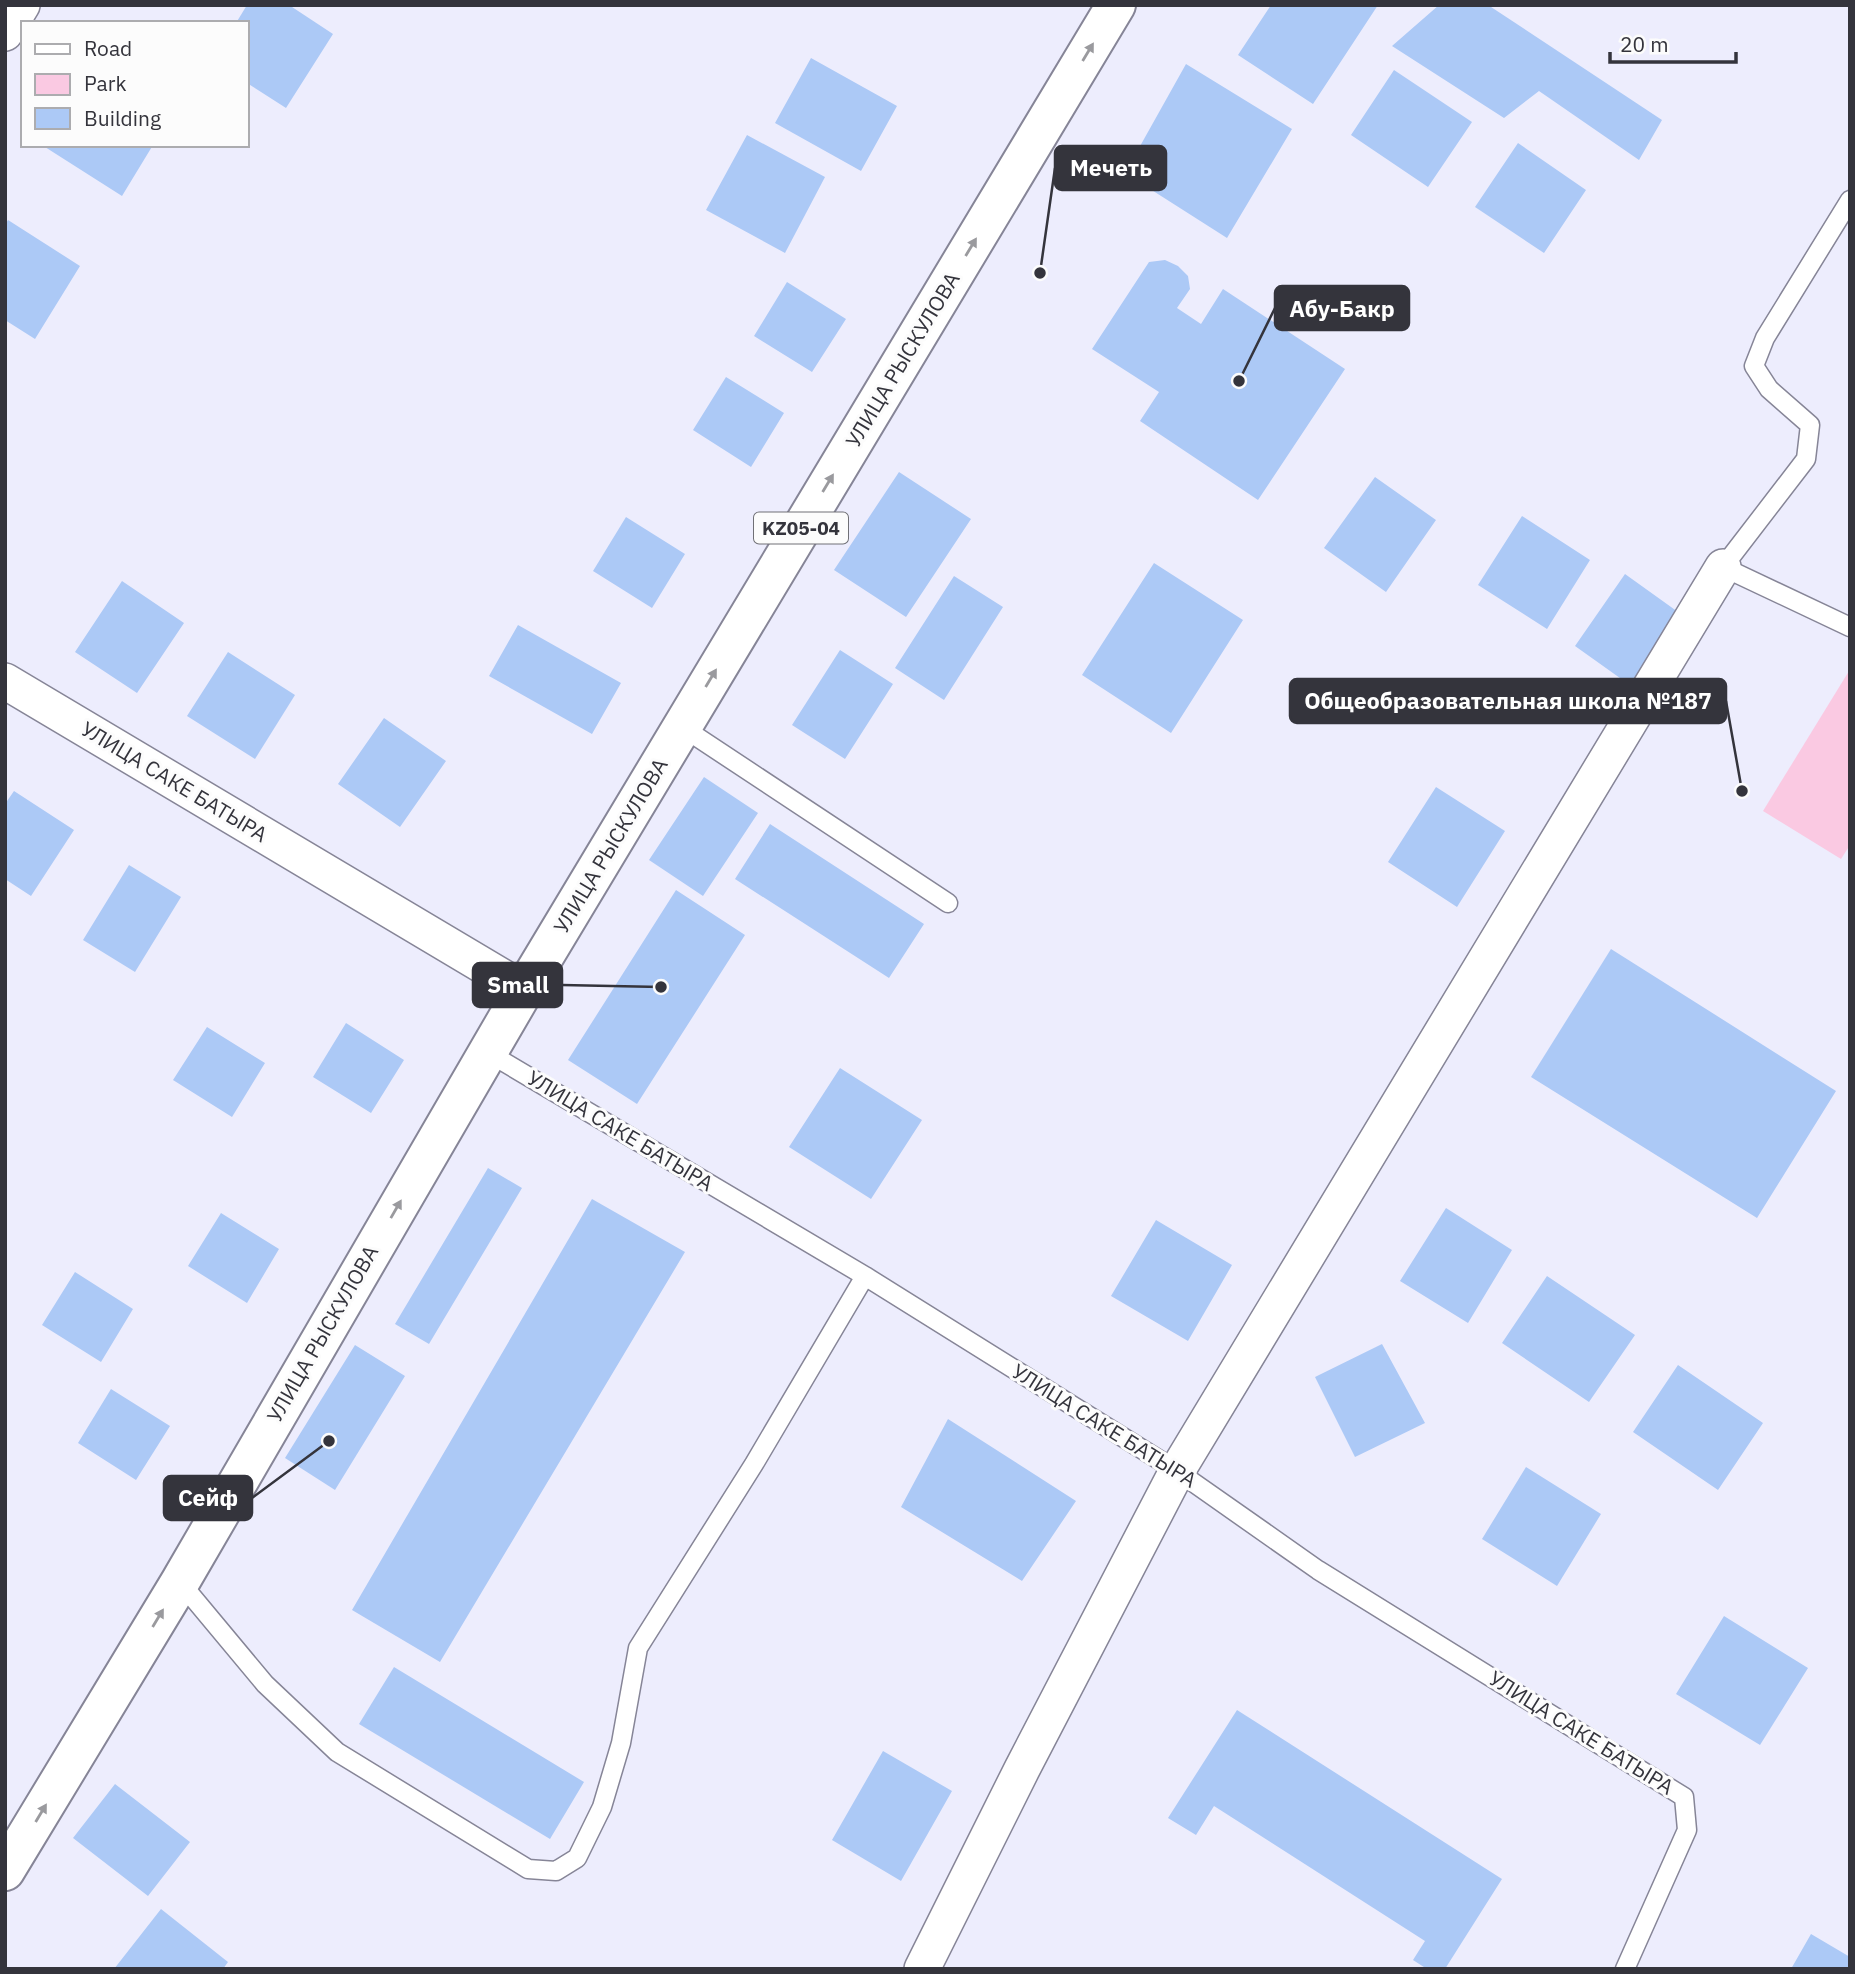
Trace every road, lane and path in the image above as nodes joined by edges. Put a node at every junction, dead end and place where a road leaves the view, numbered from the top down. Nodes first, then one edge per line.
1 (22, 5) edge
2 (1116, 5) edge
3 (5, 33) edge
4 (1850, 200) edge
5 (1723, 567) junction
6 (1850, 627) edge
7 (5, 681) edge
8 (682, 727) junction
9 (948, 903) dead end
10 (524, 990) junction
11 (487, 1052) junction
12 (865, 1276) junction
13 (1177, 1471) junction
14 (180, 1582) junction
15 (5, 1871) edge
16 (922, 1969) edge
17 (1625, 1969) edge

1 - 3 street
8 -> 2 main road, УЛИЦА РЫСКУЛОВА / KZ05-04
4 - 5 lane
5 - 6 lane
5 - 13 street
7 - 10 street, УЛИЦА САКЕ БАТЫРА
8 - 9 lane
8 - 10 main road, УЛИЦА РЫСКУЛОВА / KZ05-04
10 - 11 main road, УЛИЦА РЫСКУЛОВА / KZ05-04
11 - 12 lane, УЛИЦА САКЕ БАТЫРА
14 -> 11 main road, УЛИЦА РЫСКУЛОВА / KZ05-04
12 - 13 lane, УЛИЦА САКЕ БАТЫРА
12 - 14 lane
13 - 16 street
13 - 17 lane, УЛИЦА САКЕ БАТЫРА
15 -> 14 main road, УЛИЦА РЫСКУЛОВА / KZ05-04

